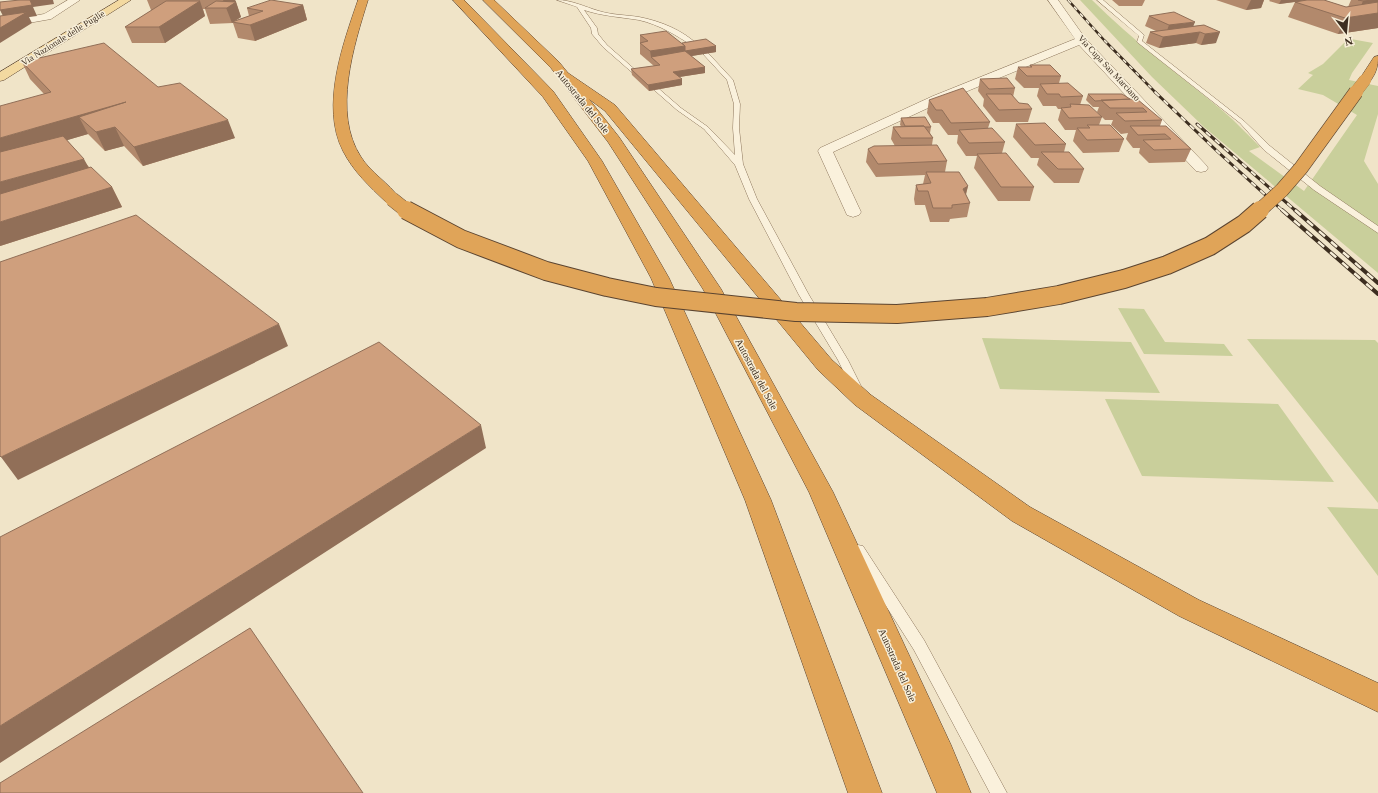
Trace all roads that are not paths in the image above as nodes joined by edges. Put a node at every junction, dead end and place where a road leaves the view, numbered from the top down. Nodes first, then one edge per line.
1 (75, 0) edge
2 (113, 0) edge
3 (126, 0) edge
4 (363, 0) edge
5 (458, 0) edge
6 (488, 0) edge
7 (560, 0) edge
8 (1053, 0) edge
9 (1100, 0) edge
10 (579, 6) junction
11 (0, 25) edge
12 (1081, 40) junction
13 (696, 46) edge
14 (706, 54) edge
15 (1378, 60) edge
16 (0, 66) edge
17 (637, 74) edge
18 (564, 76) junction
19 (0, 77) edge
20 (656, 89) edge
21 (739, 164) junction
22 (1201, 168) dead end
23 (853, 212) dead end
24 (1378, 230) edge
25 (863, 400) junction
26 (821, 492) junction
27 (1378, 698) edge
28 (865, 793) edge
29 (954, 793) edge
30 (999, 793) edge

1 - 11 street
2 - 16 main road, Via Nazionale delle Puglie
3 - 19 main road, Via Nazionale delle Puglie
4 - 15 highway, bridge
5 - 28 highway
6 - 18 highway, Autostrada del Sole
7 - 10 lane
8 - 12 street, Via Cupa San Marciano
9 - 24 lane
10 - 13 lane
10 - 17 lane
12 - 22 street, Via Cupa San Marciano
12 - 23 street
14 - 21 lane
18 - 25 highway
18 - 26 highway, Autostrada del Sole
20 - 21 lane
21 - 25 lane
25 - 27 highway
26 - 29 highway, Autostrada del Sole
26 - 30 lane

